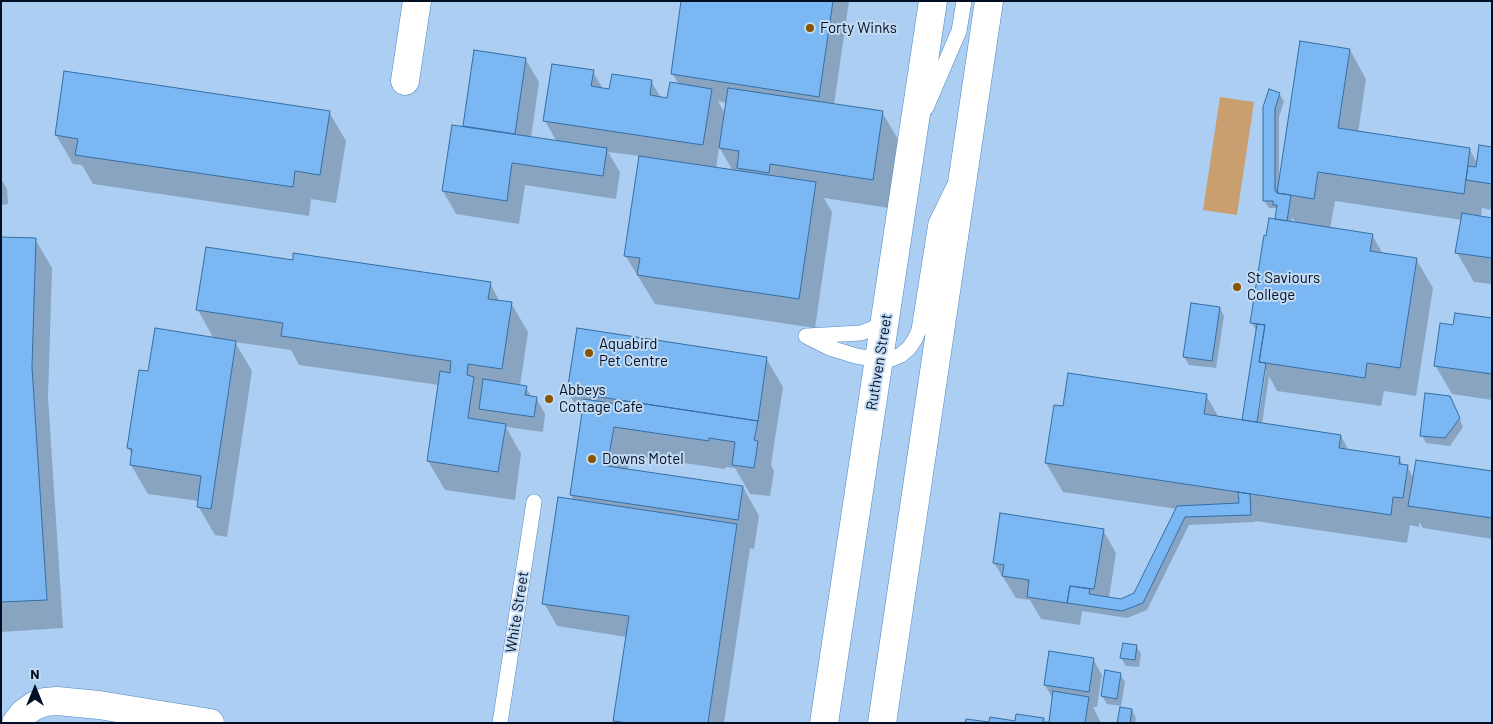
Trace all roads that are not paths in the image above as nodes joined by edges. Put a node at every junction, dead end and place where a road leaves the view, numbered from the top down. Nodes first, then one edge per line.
1 (417, 1) edge
2 (933, 1) edge
3 (964, 1) edge
4 (989, 1) edge
5 (405, 81) dead end
6 (913, 136) junction
7 (963, 167) junction
8 (887, 313) junction
9 (879, 360) junction
10 (534, 502) dead end
11 (25, 714) edge
12 (210, 723) edge
13 (500, 723) edge
14 (824, 723) edge
15 (882, 723) edge

1 - 5 main road
2 - 6 main road, Ruthven Street
3 - 6 lane
4 - 7 main road
6 - 8 main road, Ruthven Street
7 - 9 lane
7 - 15 main road
8 - 9 main road, Ruthven Street
8 - 9 lane
9 - 14 main road, Ruthven Street
10 - 13 lane, White Street
11 - 12 main road

